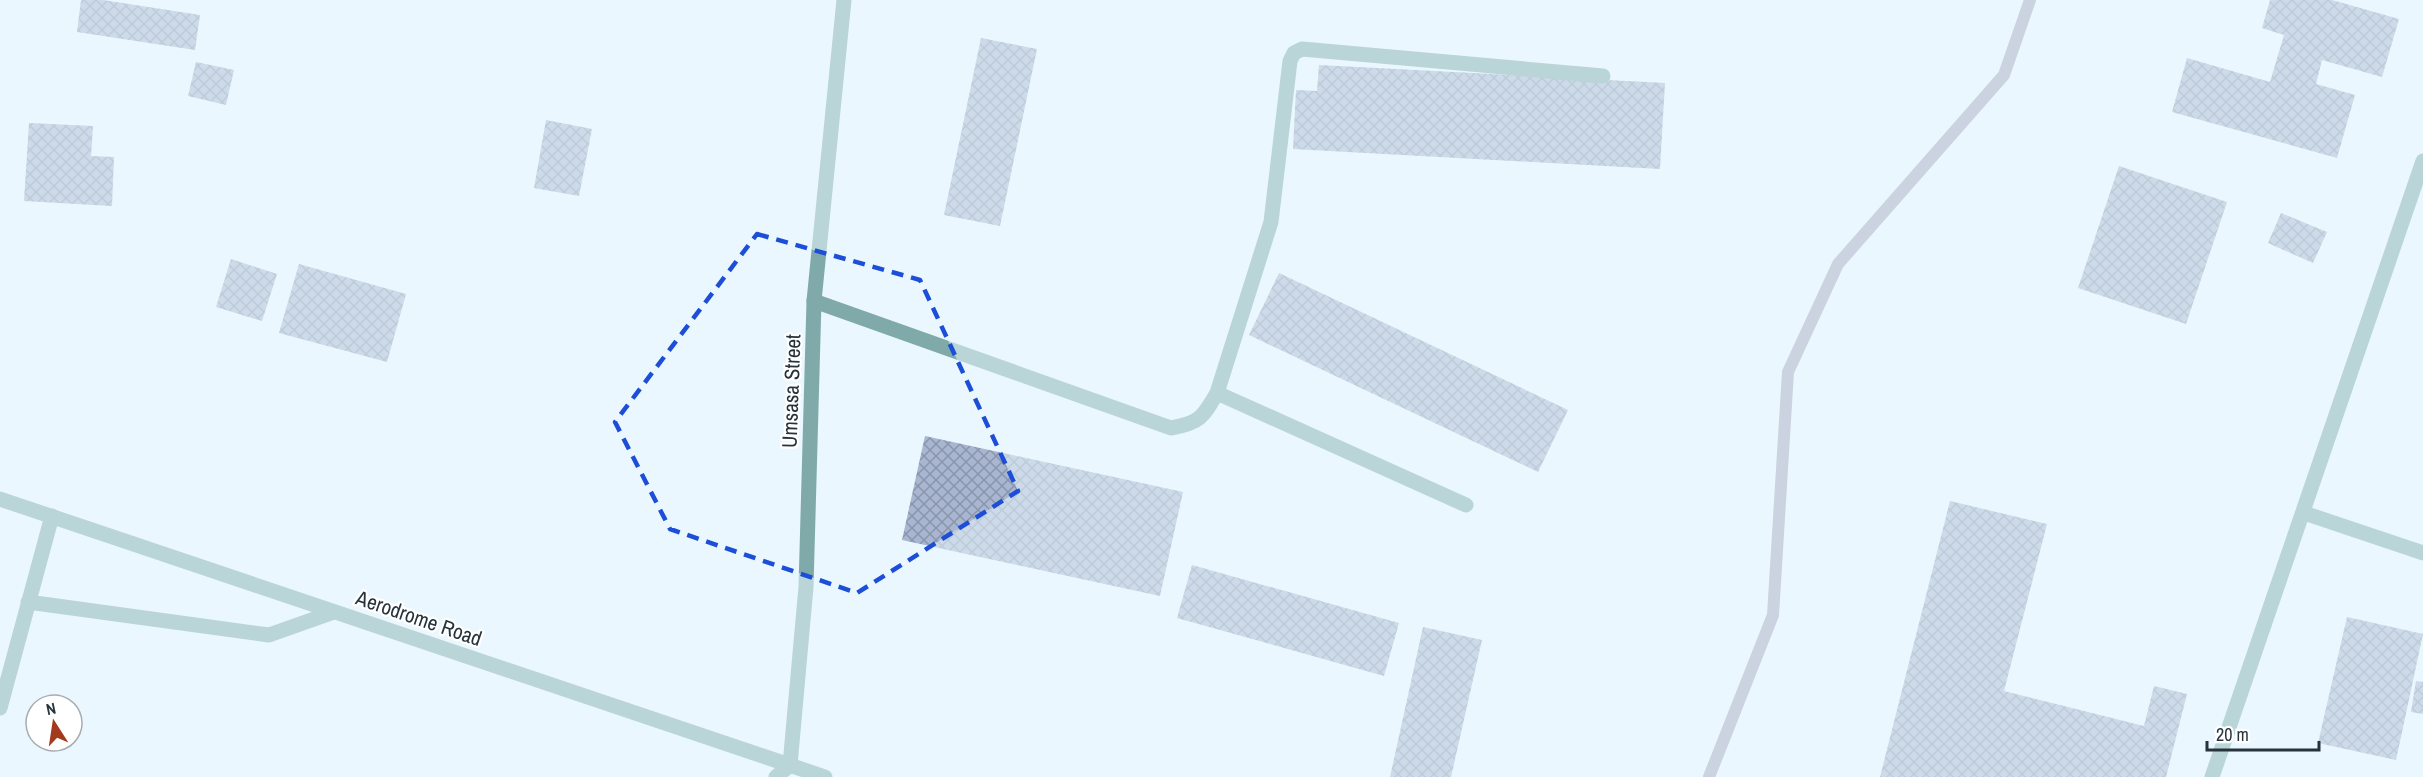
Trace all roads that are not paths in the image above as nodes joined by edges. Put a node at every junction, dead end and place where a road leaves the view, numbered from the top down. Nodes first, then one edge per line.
1 (844, 0) edge
2 (1604, 76) dead end
3 (2423, 161) edge
4 (814, 301) junction
5 (1217, 393) junction
6 (0, 499) edge
7 (1466, 505) dead end
8 (2304, 513) junction
9 (52, 516) junction
10 (2423, 553) edge
11 (28, 603) junction
12 (334, 612) junction
13 (0, 708) edge
14 (790, 765) junction
15 (776, 777) edge
16 (825, 777) edge
17 (2212, 777) edge

1 - 4 street, Umsasa Street
2 - 5 street
3 - 8 street
4 - 5 street
4 - 14 street, Umsasa Street
5 - 7 street
6 - 9 street, Aerodrome Road
8 - 10 street
8 - 17 street
9 - 11 street
9 - 12 street, Aerodrome Road
11 - 12 street
11 - 13 street
12 - 14 street, Aerodrome Road
14 - 15 street
14 - 16 street, Aerodrome Road

